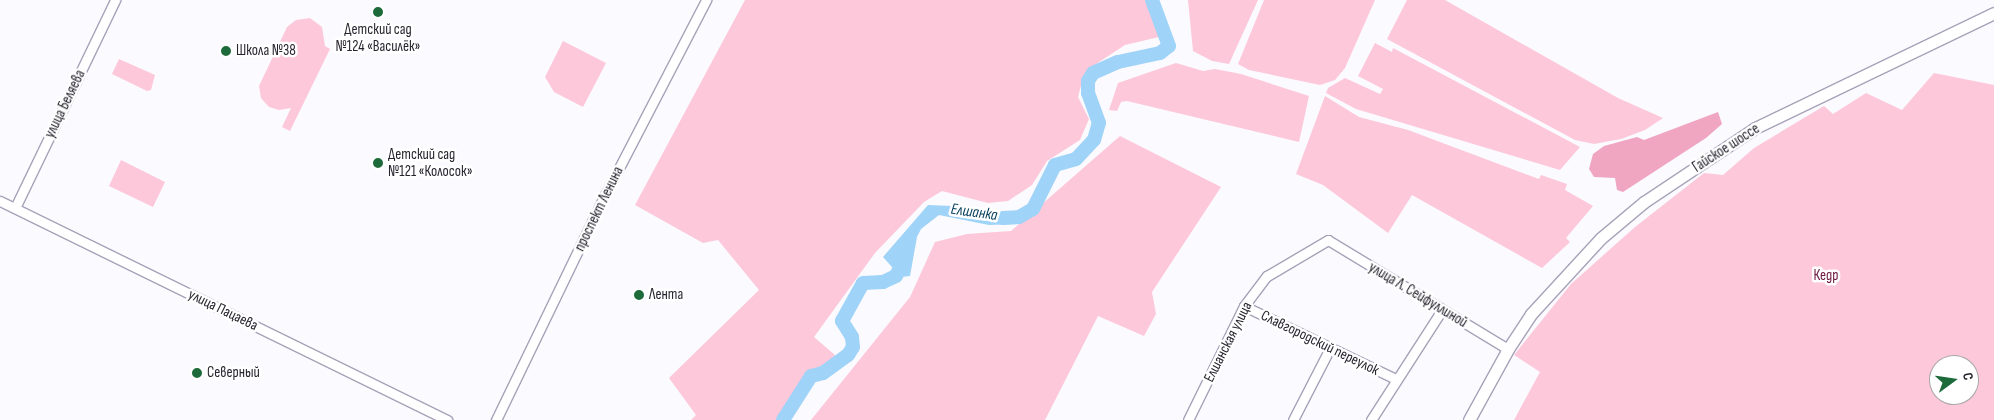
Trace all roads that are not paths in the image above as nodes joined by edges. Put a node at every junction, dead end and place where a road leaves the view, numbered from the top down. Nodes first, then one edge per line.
1 (115, 0) edge
2 (706, 0) edge
3 (1994, 13) edge
4 (0, 201) edge
5 (15, 208) junction
6 (1328, 240) joint
7 (1244, 306) junction
8 (1442, 310) junction
9 (1330, 348) junction
10 (1508, 349) junction
11 (1396, 379) junction
12 (447, 420) edge
13 (496, 420) edge
14 (1188, 420) edge
15 (1293, 420) edge
16 (1371, 420) edge
17 (1469, 420) edge

1 - 5 street, улица Беляева
2 - 13 street, проспект Ленина
3 - 10 main road, Гайское шоссе
4 - 5 street, улица Пацаева
5 - 12 street, улица Пацаева
6 - 7 street, Елшанская улица
6 - 8 street, улица Л. Сейфуллиной
7 - 9 street, Славгородский переулок
7 - 14 street, Елшанская улица
8 - 10 street, улица Л. Сейфуллиной
8 - 11 street
9 - 11 street, Славгородский переулок
9 - 15 street
10 - 17 main road, Гайское шоссе
11 - 16 street

